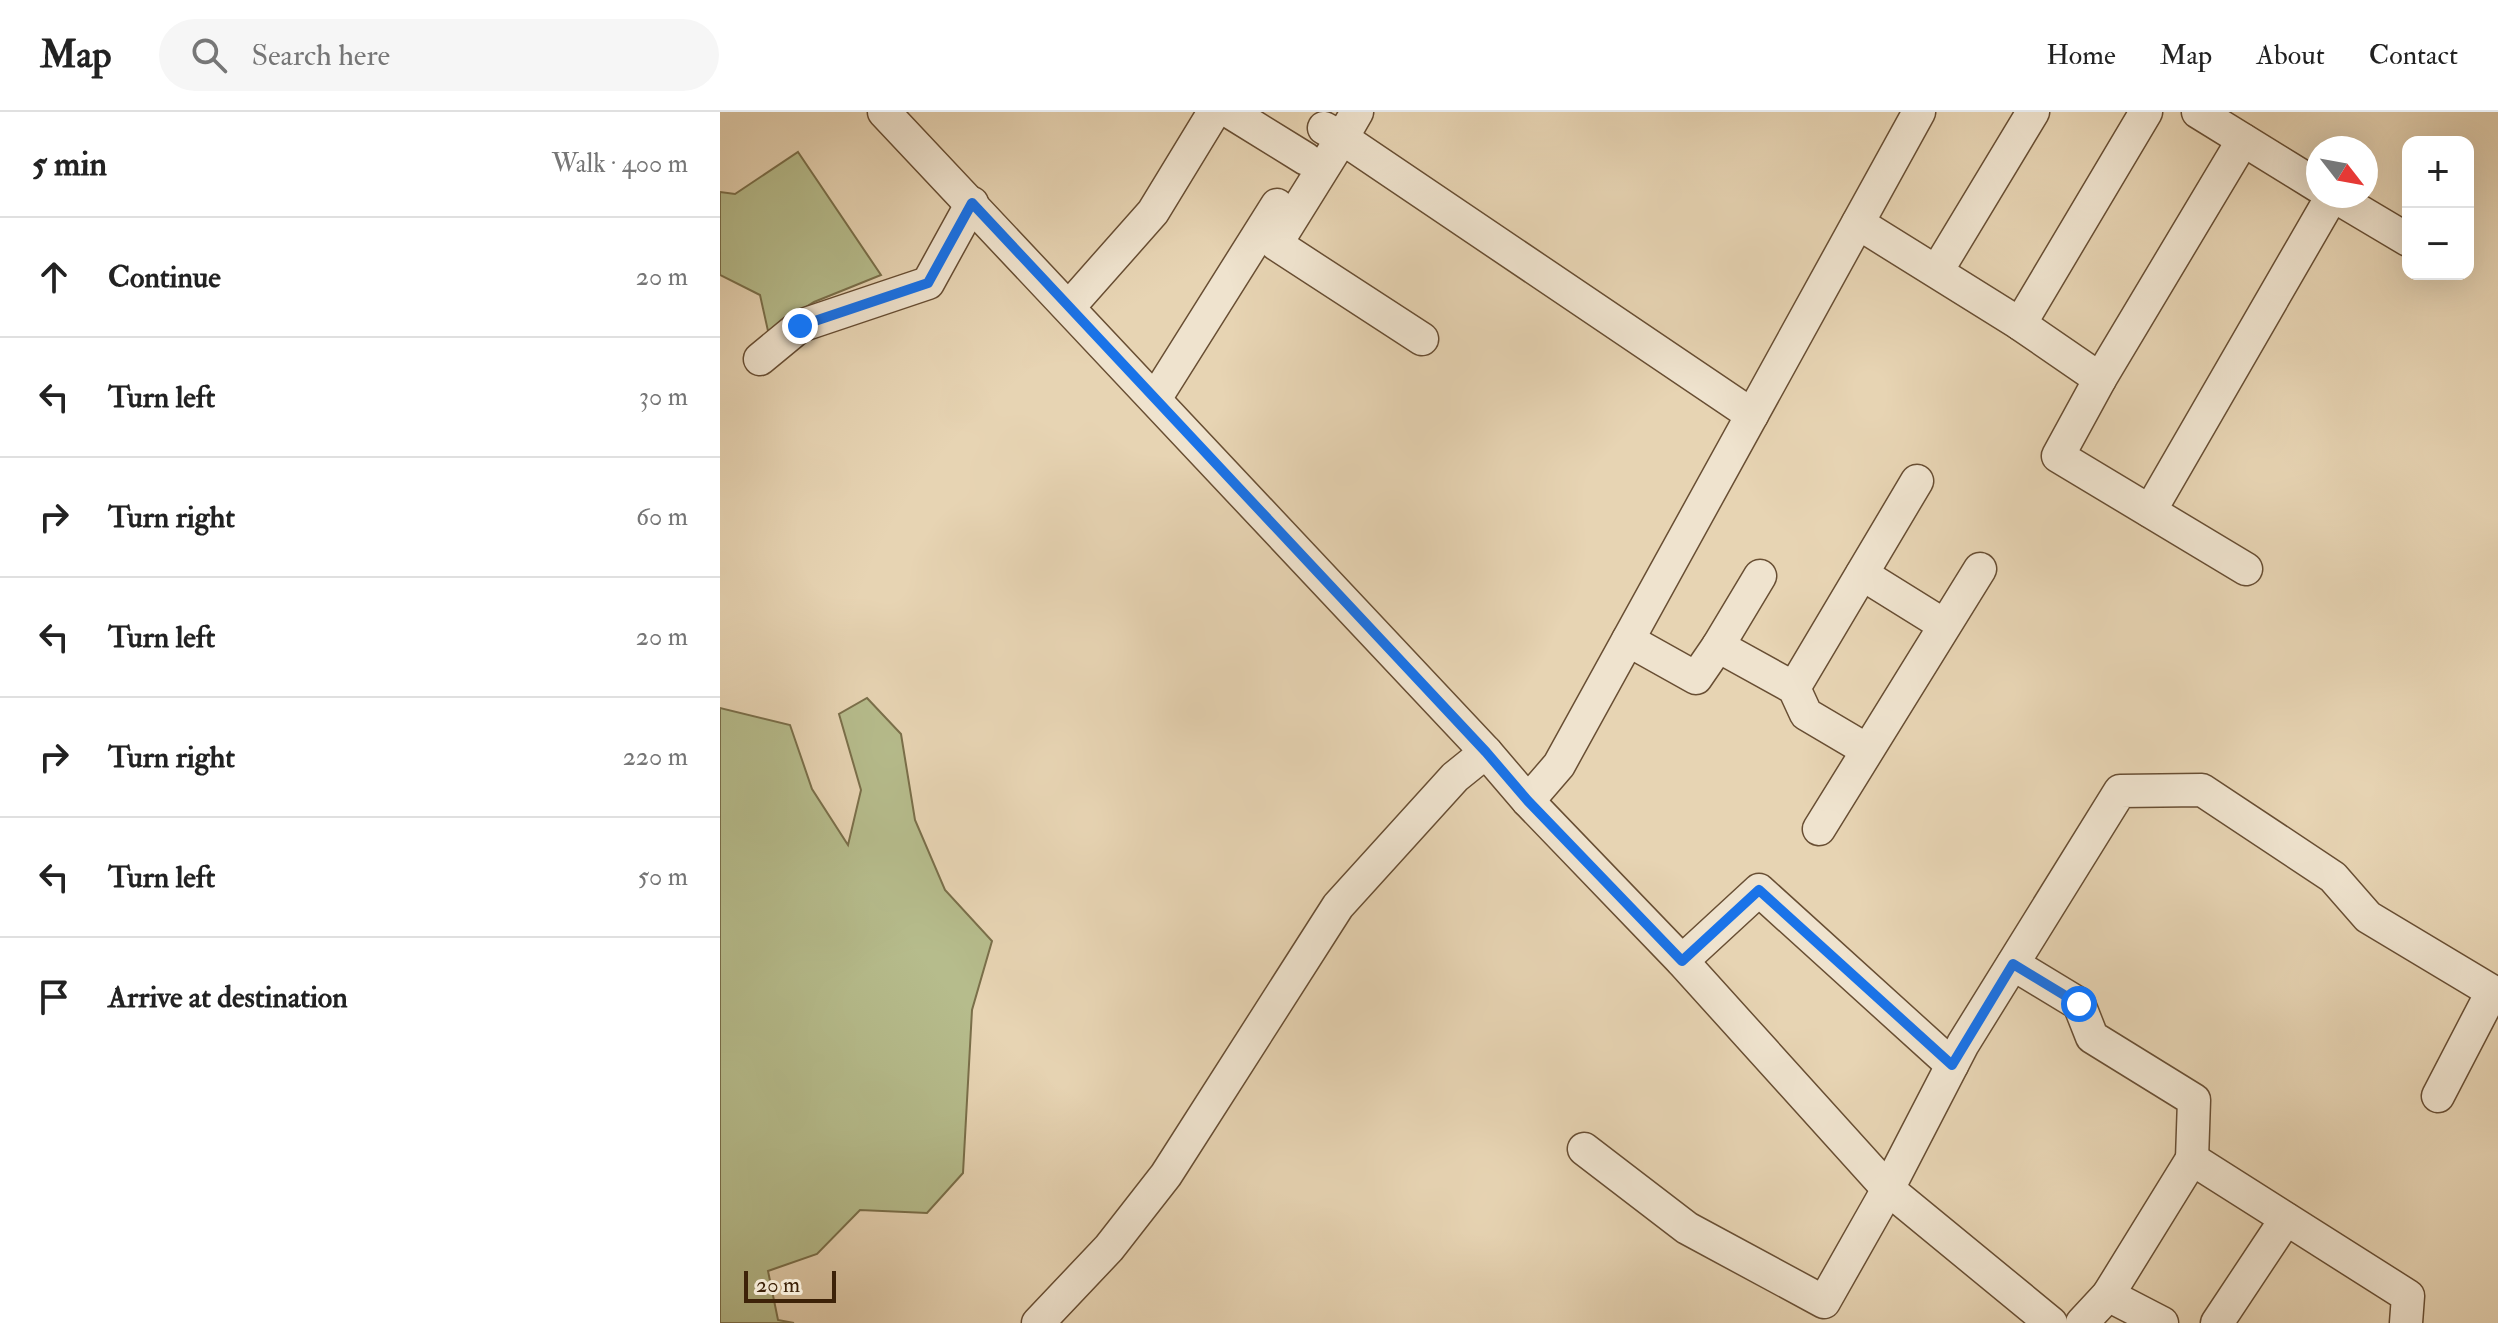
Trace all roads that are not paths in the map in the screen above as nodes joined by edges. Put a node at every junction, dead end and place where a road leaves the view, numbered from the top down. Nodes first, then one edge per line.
1 (884, 112) edge
2 (1214, 112) edge
3 (1230, 112) edge
4 (1919, 112) edge
5 (2033, 112) edge
6 (2146, 112) edge
7 (2198, 112) edge
8 (1350, 125) edge
9 (2243, 140) junction
10 (1306, 159) junction
11 (2306, 179) edge
12 (972, 203) junction
13 (2326, 208) edge
14 (2353, 208) edge
15 (1858, 223) junction
16 (2402, 236) edge
17 (1937, 271) junction
18 (1069, 307) junction
19 (2020, 324) junction
20 (1422, 339) dead end
21 (760, 359) dead end
22 (2100, 379) junction
23 (1155, 399) junction
24 (1752, 415) junction
25 (1917, 481) dead end
26 (2150, 511) junction
27 (1980, 569) dead end
28 (2246, 569) dead end
29 (1862, 574) junction
30 (1760, 576) dead end
31 (1944, 625) junction
32 (1628, 640) junction
33 (1718, 646) junction
34 (1794, 688) junction
35 (1867, 750) junction
36 (1486, 752) junction
37 (1528, 801) junction
38 (1819, 829) dead end
39 (1682, 961) junction
40 (2013, 964) junction
41 (2495, 994) edge
42 (1952, 1065) junction
43 (2438, 1096) dead end
44 (1584, 1149) dead end
45 (2192, 1159) junction
46 (1888, 1189) junction
47 (2286, 1219) junction
48 (2108, 1295) junction
49 (1818, 1313) edge
50 (1038, 1323) edge
51 (2051, 1323) edge
52 (2082, 1323) edge
53 (2162, 1323) edge
54 (2217, 1323) edge
55 (2406, 1323) edge

1 - 12 street
2 - 18 street
3 - 10 street
4 - 15 street
5 - 17 street
6 - 19 street
7 - 9 street
8 - 10 street
8 - 20 street
8 - 24 street
9 - 11 street
9 - 22 street
10 - 23 street
12 - 18 street
12 - 21 street
13 - 26 street
14 - 16 street
15 - 17 street
15 - 24 street
17 - 19 street
18 - 23 street
19 - 22 street
22 - 26 street
23 - 36 street
24 - 32 street
25 - 29 street
26 - 28 street
27 - 31 street
29 - 31 street
29 - 34 street
30 - 33 street
31 - 35 street
32 - 33 street
32 - 37 street
33 - 34 street
34 - 35 street
35 - 38 street
36 - 37 street
36 - 50 street
37 - 39 street
39 - 42 street
39 - 46 street
40 - 41 street
40 - 42 street
40 - 45 street
41 - 43 street
42 - 46 street
44 - 49 street
45 - 47 street
45 - 48 street
46 - 49 street
46 - 51 street
47 - 54 street
47 - 55 street
48 - 52 street
48 - 53 street

